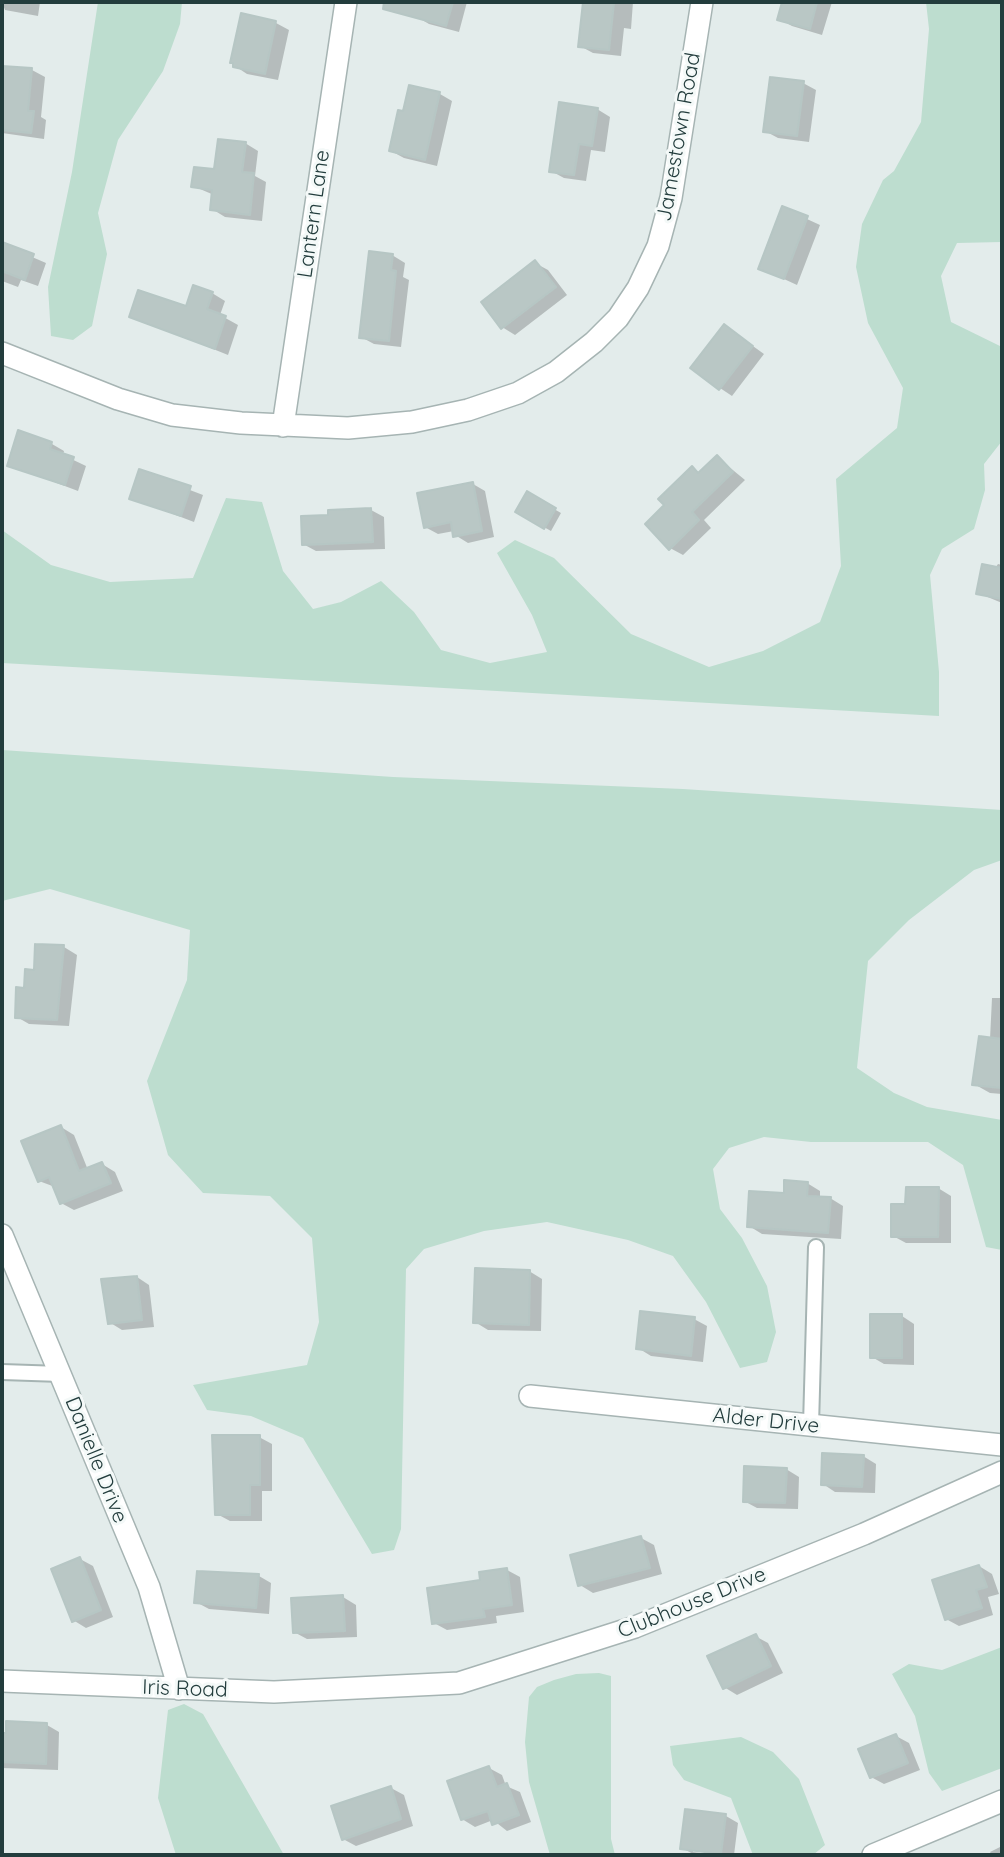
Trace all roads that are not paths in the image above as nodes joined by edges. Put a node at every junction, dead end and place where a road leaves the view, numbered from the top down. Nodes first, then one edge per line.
1 (346, 2) edge
2 (702, 2) edge
3 (2, 353) edge
4 (282, 426) junction
5 (2, 1235) edge
6 (816, 1247) dead end
7 (2, 1373) edge
8 (61, 1374) junction
9 (530, 1396) dead end
10 (811, 1425) junction
11 (1002, 1445) edge
12 (1002, 1472) edge
13 (2, 1681) edge
14 (369, 1688) joint
15 (179, 1689) junction
16 (1002, 1801) edge
17 (873, 1855) edge

1 - 4 street, Lantern Lane
2 - 4 street, Jamestown Road
3 - 4 street, Jamestown Road
5 - 8 street, Danielle Drive
6 - 10 lane
7 - 8 lane
8 - 15 street, Danielle Drive
9 - 10 street, Alder Drive
10 - 11 street, Alder Drive
12 - 14 street, Clubhouse Drive
13 - 15 street, Iris Road
14 - 15 street, Iris Road
16 - 17 street

